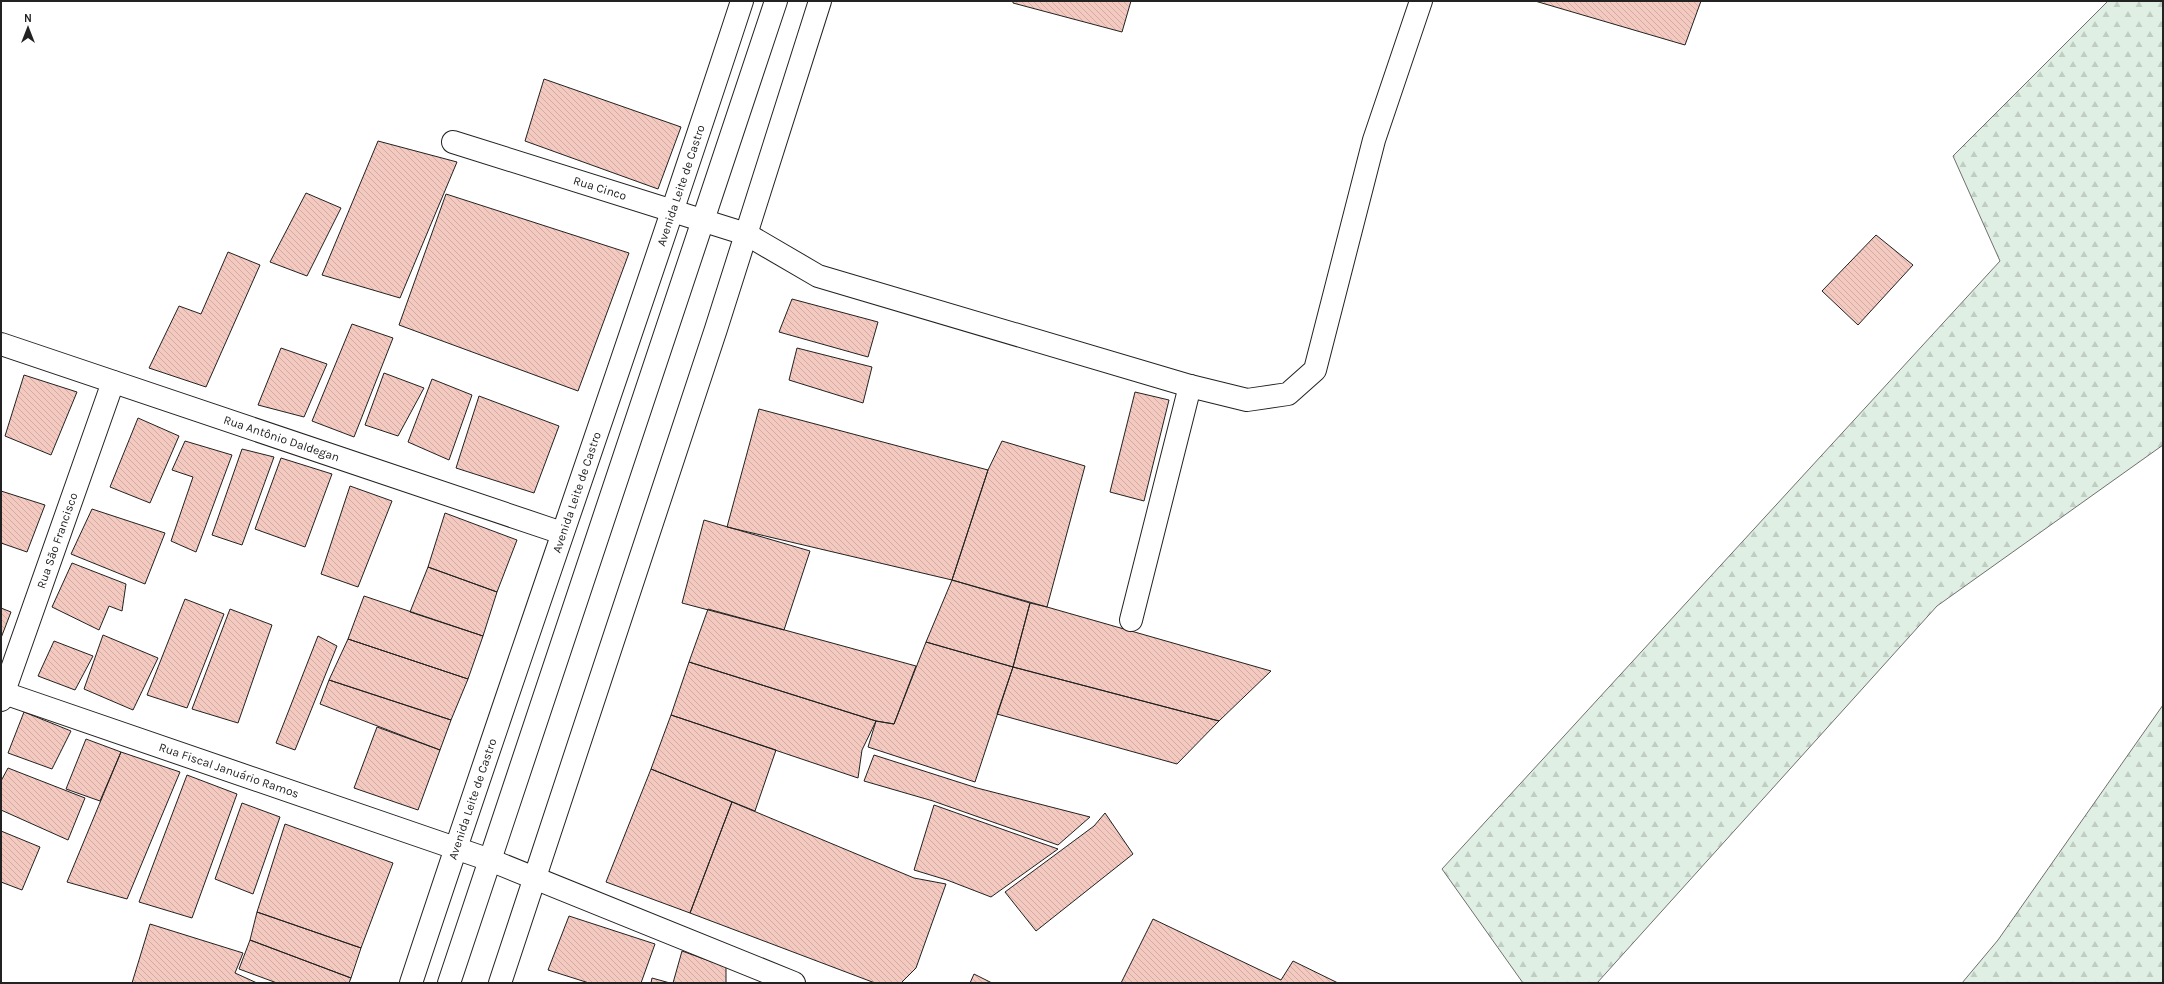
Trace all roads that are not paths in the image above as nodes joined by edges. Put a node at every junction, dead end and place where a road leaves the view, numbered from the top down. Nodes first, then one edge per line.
1 (742, 1) edge
2 (776, 1) edge
3 (820, 1) edge
4 (1421, 1) edge
5 (453, 142) dead end
6 (673, 211) junction
7 (702, 222) junction
8 (746, 234) junction
9 (1, 344) edge
10 (113, 382) junction
11 (1190, 386) junction
12 (562, 533) junction
13 (1130, 620) dead end
14 (2, 695) edge
15 (456, 848) junction
16 (490, 860) junction
17 (535, 877) junction
18 (411, 983) edge
19 (449, 983) edge
20 (500, 983) edge
21 (794, 983) edge

1 - 6 main road, Avenida Leite de Castro
2 - 7 main road
3 - 8 main road
4 - 11 main road, Rua Cinco
5 - 6 main road, Rua Cinco
6 - 7 main road, Rua Cinco
6 - 12 main road, Avenida Leite de Castro
7 - 8 main road, Rua Cinco
7 - 16 main road
8 - 11 main road, Rua Cinco
8 - 17 main road
9 - 10 main road, Rua Antônio Daldegan
10 - 12 main road, Rua Antônio Daldegan
10 - 14 main road, Rua São Francisco
11 - 13 main road
12 - 15 main road, Avenida Leite de Castro
14 - 15 main road, Rua Fiscal Januário Ramos
15 - 16 main road, Rua Fiscal Januário Ramos
15 - 18 main road, Avenida Leite de Castro
16 - 17 main road, Rua Fiscal Januário Ramos
16 - 19 main road
17 - 20 main road
17 - 21 main road, Rua Fiscal Januário Ramos

